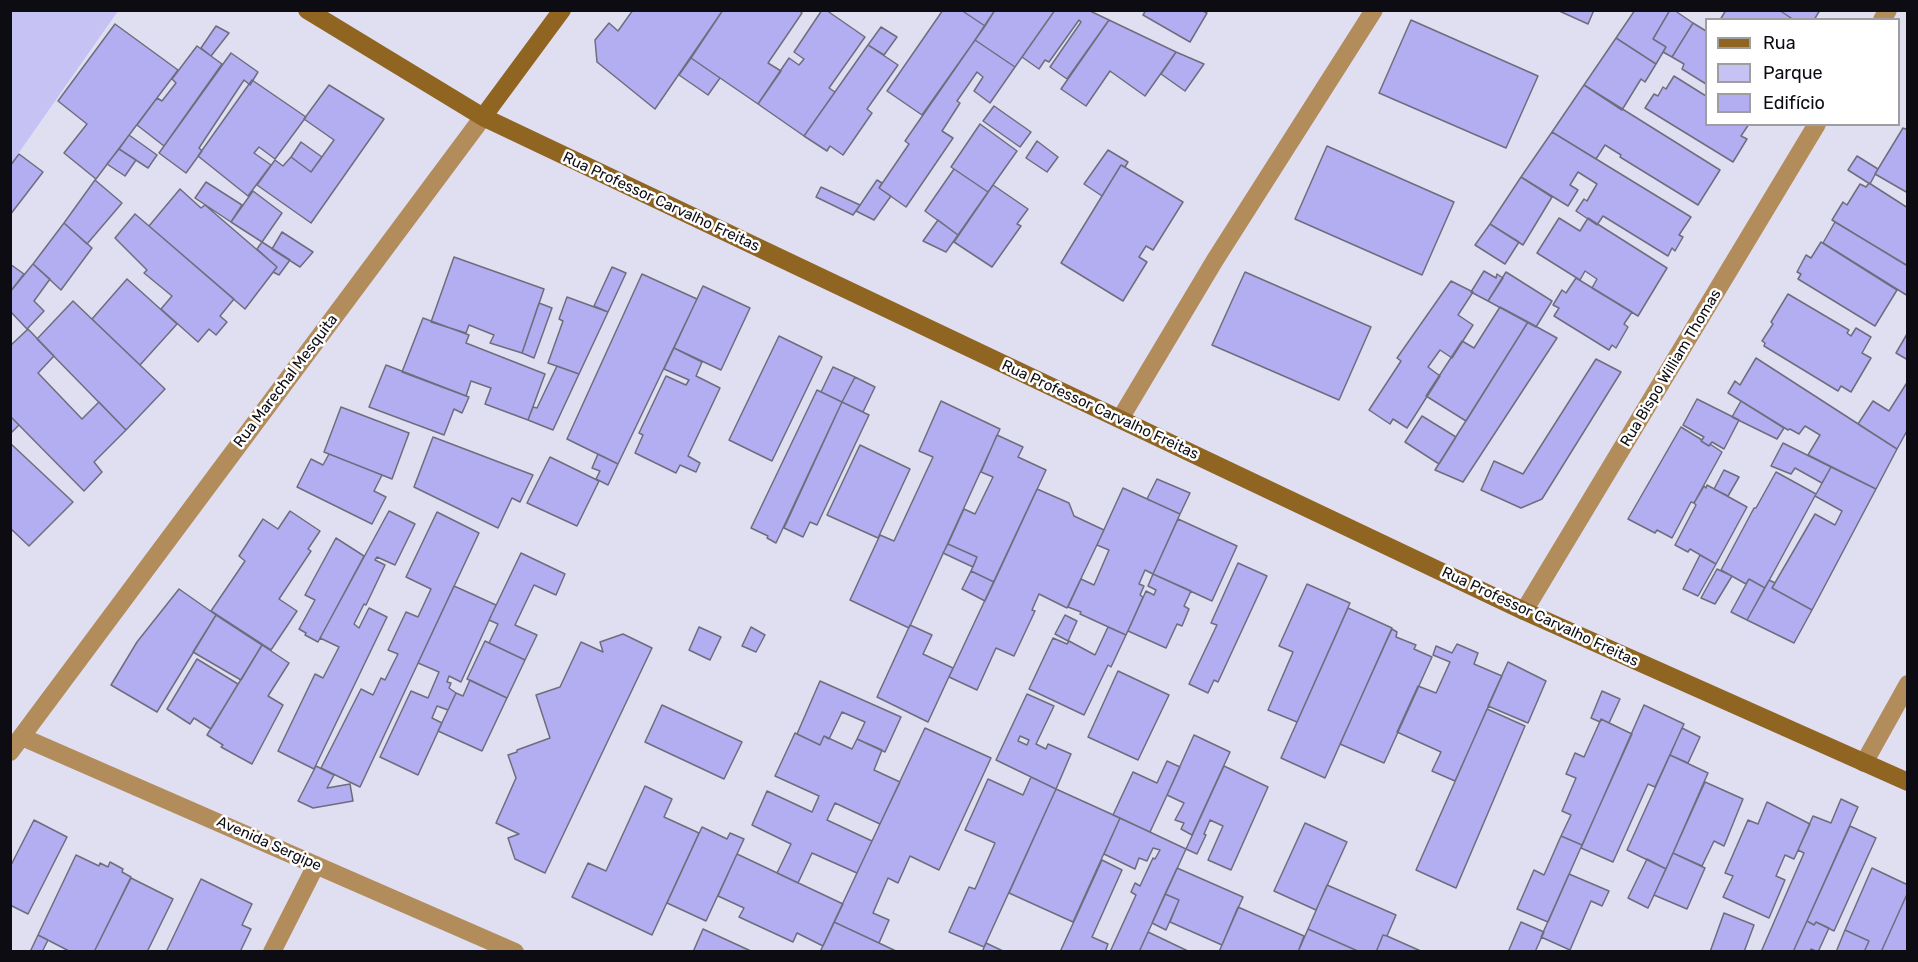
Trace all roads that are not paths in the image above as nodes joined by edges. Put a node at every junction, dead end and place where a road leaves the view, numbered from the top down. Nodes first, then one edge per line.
1 (307, 10) edge
2 (562, 10) edge
3 (1374, 10) edge
4 (483, 117) junction
5 (1816, 126) edge
6 (1120, 419) junction
7 (1524, 611) junction
8 (1908, 684) edge
9 (22, 737) junction
10 (10, 752) edge
11 (1864, 763) junction
12 (1908, 782) edge
13 (316, 865) junction
14 (272, 951) edge
15 (515, 951) edge

1 - 4 street, Rua Professor Carvalho Freitas
2 - 4 street, Rua Marechal Mesquita
3 - 6 street
4 - 6 street, Rua Professor Carvalho Freitas
4 - 9 street, Rua Marechal Mesquita
5 - 7 street, Rua Bispo William Thomas
6 - 7 street, Rua Professor Carvalho Freitas
7 - 11 street, Rua Professor Carvalho Freitas
8 - 11 street
9 - 10 street, Rua Marechal Mesquita
9 - 13 street, Avenida Sergipe
11 - 12 street, Rua Professor Carvalho Freitas
13 - 14 street
13 - 15 street, Avenida Sergipe

